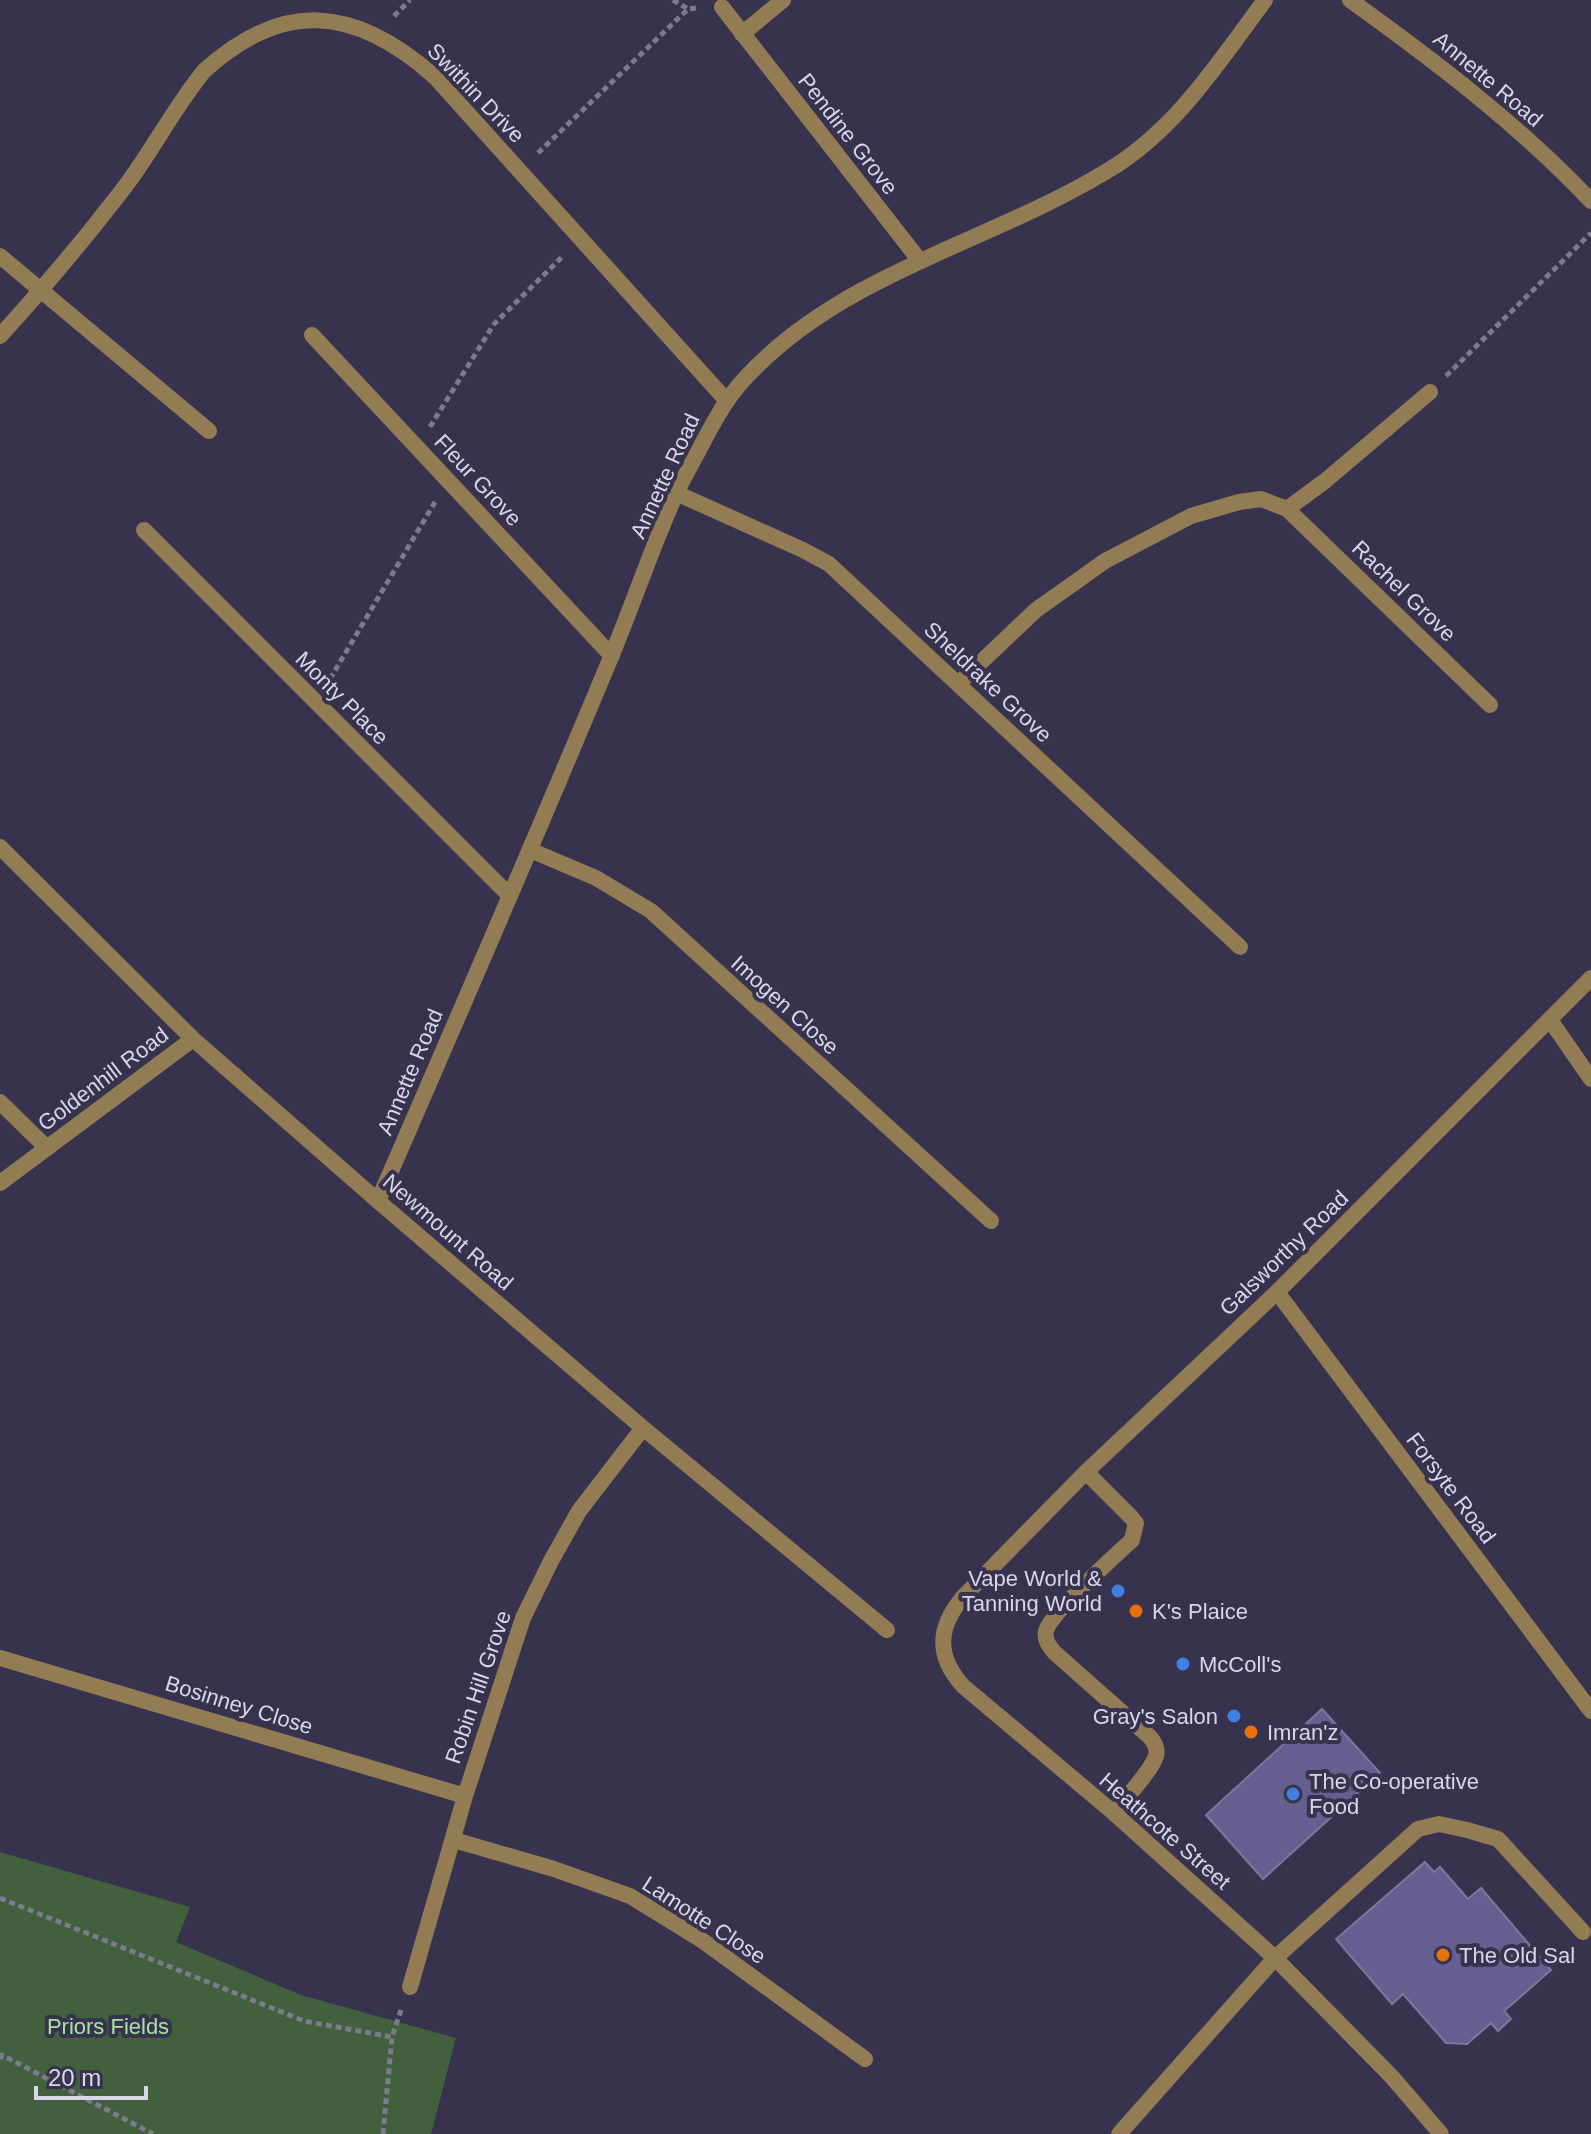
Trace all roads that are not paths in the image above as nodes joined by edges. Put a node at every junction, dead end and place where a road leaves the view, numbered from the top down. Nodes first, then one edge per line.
1 (783, 0) edge
2 (1265, 0) edge
3 (1350, 0) edge
4 (722, 7) road end
5 (742, 34) junction
6 (1591, 201) edge
7 (0, 256) edge
8 (920, 261) junction
9 (42, 290) junction
10 (312, 335) dead end
11 (0, 336) edge
12 (1430, 392) road end
13 (726, 400) junction
14 (209, 431) dead end
15 (676, 493) junction
16 (1287, 509) junction
17 (144, 530) dead end
18 (612, 656) junction
19 (958, 684) junction
20 (1490, 705) dead end
21 (0, 847) edge
22 (530, 850) junction
23 (510, 896) junction
24 (1240, 947) dead end
25 (1591, 978) edge
26 (1550, 1020) junction
27 (193, 1039) junction
28 (1591, 1079) edge
29 (0, 1102) edge
30 (47, 1148) junction
31 (0, 1183) edge
32 (378, 1201) junction
33 (991, 1221) dead end
34 (1277, 1292) junction
35 (643, 1428) junction
36 (1086, 1472) junction
37 (1005, 1555) joint
38 (887, 1630) dead end
39 (0, 1658) edge
40 (1591, 1711) edge
41 (465, 1796) junction
42 (1114, 1813) junction
43 (454, 1840) junction
44 (1583, 1932) dead end
45 (1275, 1958) junction
46 (410, 1987) road end
47 (865, 2059) dead end
48 (1119, 2134) edge
49 (1441, 2134) edge

1 - 5 street
2 - 8 street, Annette Road
3 - 6 street, Annette Road
4 - 5 street, Pendine Grove
5 - 8 street, Pendine Grove
7 - 9 street
8 - 13 street, Annette Road
9 - 11 street, Swithin Drive
9 - 13 street, Swithin Drive
9 - 14 street
10 - 18 street, Fleur Grove
12 - 16 street
13 - 15 street, Annette Road
15 - 18 street, Annette Road
15 - 19 street, Sheldrake Grove
16 - 19 street
16 - 20 street, Rachel Grove
17 - 23 street, Monty Place
18 - 22 street, Annette Road
19 - 24 street, Sheldrake Grove
21 - 27 street, Newmount Road
22 - 23 street, Annette Road
22 - 33 street, Imogen Close
23 - 32 street, Annette Road
25 - 26 street, Galsworthy Road
26 - 28 street
26 - 34 street, Galsworthy Road
27 - 30 street, Goldenhill Road
27 - 32 street, Newmount Road
29 - 30 street
30 - 31 street, Goldenhill Road
32 - 35 street, Newmount Road
34 - 36 street, Galsworthy Road
34 - 40 street, Forsyte Road
35 - 38 street, Newmount Road
35 - 41 street, Robin Hill Grove
36 - 37 street, Galsworthy Road
36 - 42 street
37 - 42 street, Heathcote Street
39 - 41 street, Bosinney Close
41 - 43 street, Robin Hill Grove
42 - 45 street, Heathcote Street
43 - 46 street, Robin Hill Grove
43 - 47 street, Lamotte Close
44 - 45 street
45 - 48 street
45 - 49 street, Heathcote Street

